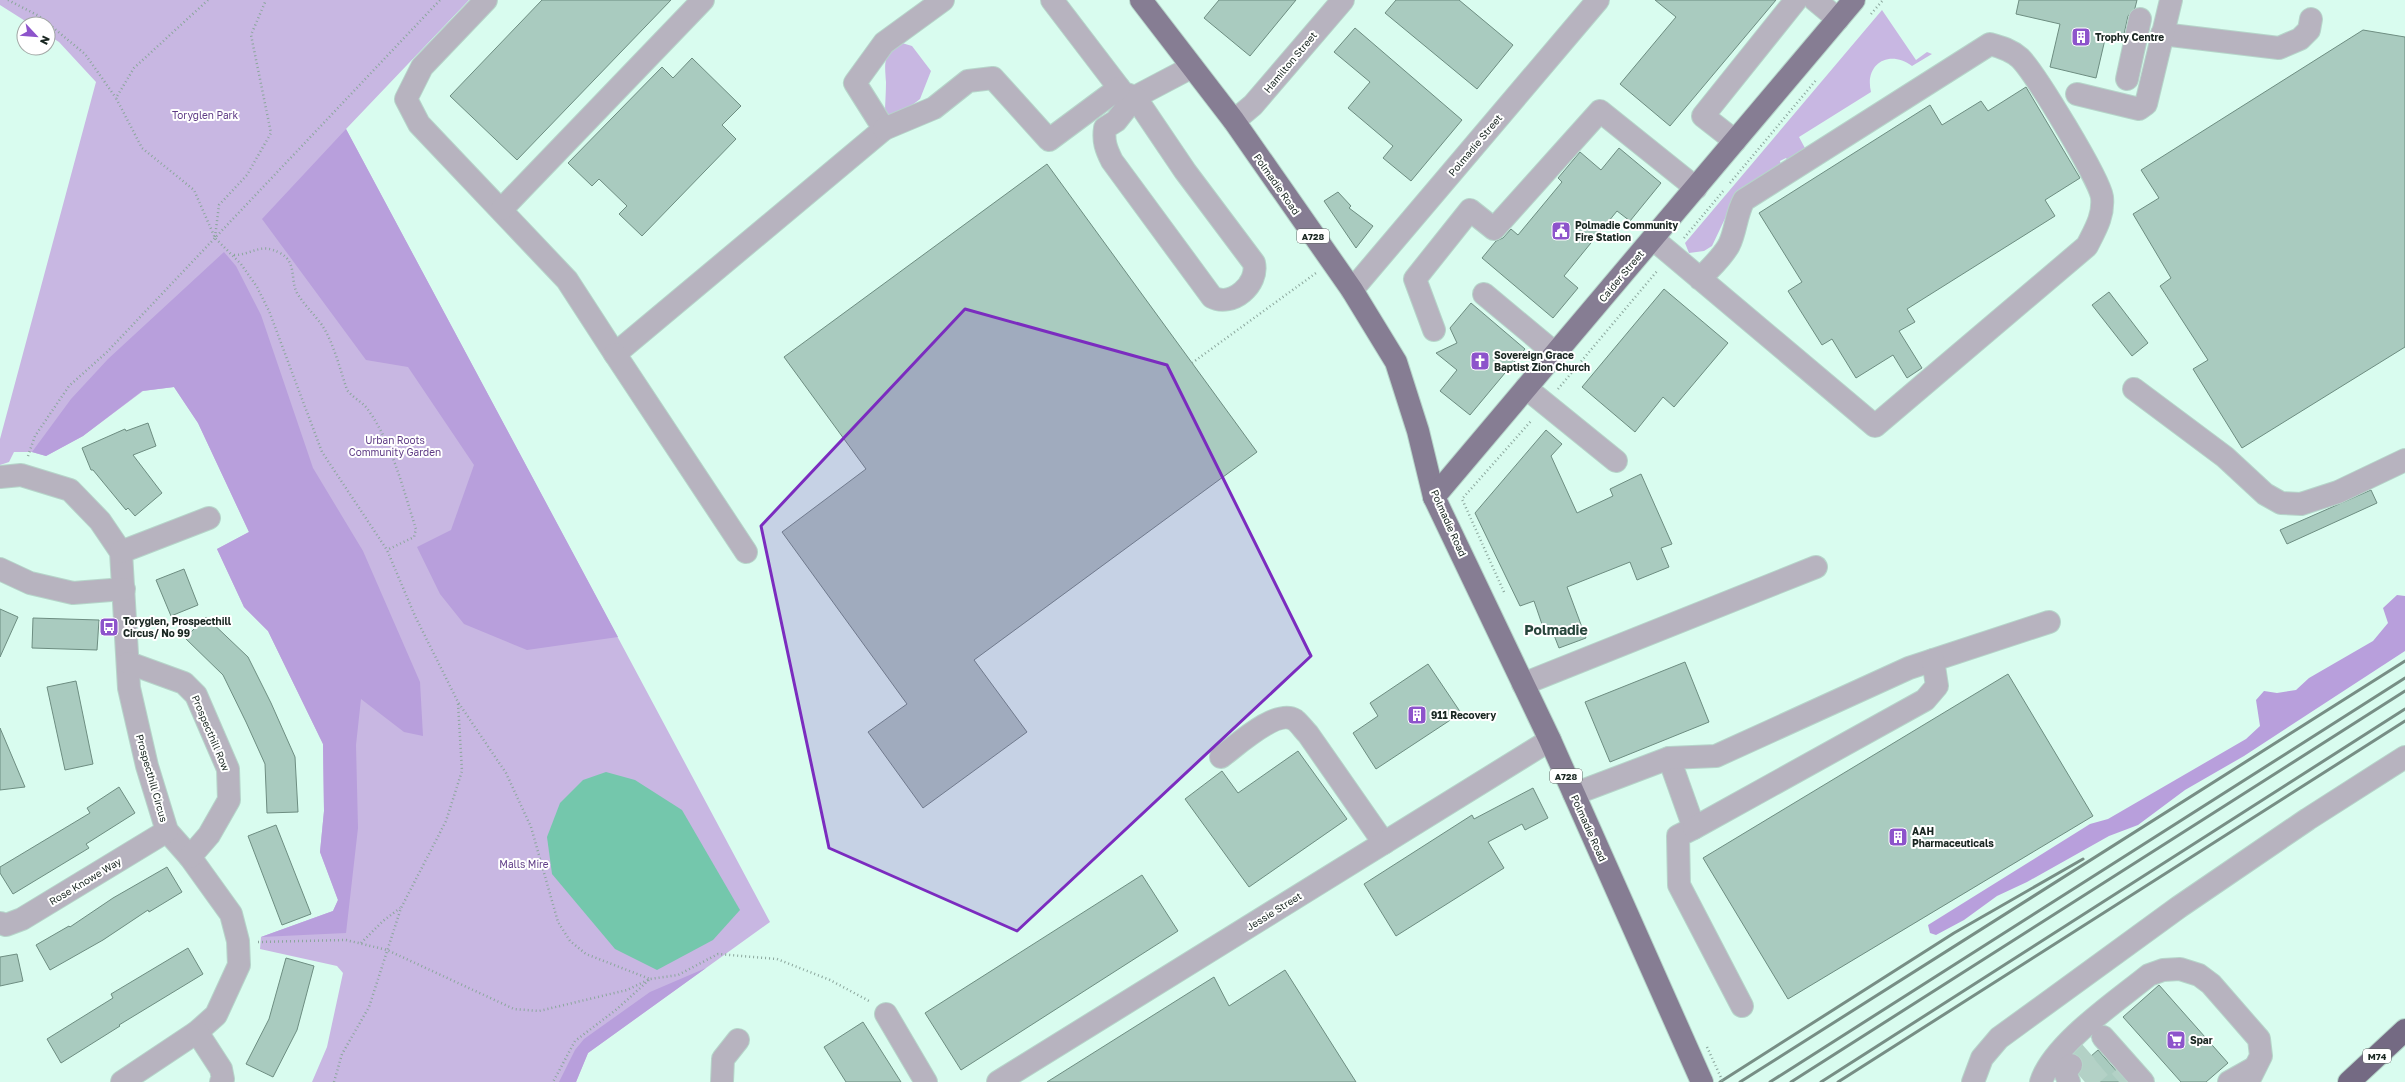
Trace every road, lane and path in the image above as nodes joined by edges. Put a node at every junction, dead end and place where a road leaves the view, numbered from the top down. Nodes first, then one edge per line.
1 (8, 0) edge
2 (208, 0) edge
3 (266, 0) edge
4 (440, 0) edge
5 (486, 0) edge
6 (703, 0) edge
7 (943, 0) edge
8 (1052, 0) edge
9 (1141, 0) edge
10 (1343, 0) edge
11 (1598, 0) edge
12 (1796, 0) edge
13 (1815, 0) edge
14 (1854, 0) edge
15 (2171, 0) edge
16 (2142, 9) edge
17 (1838, 19) junction
18 (2311, 19) dead end
19 (2163, 29) junction
20 (1192, 67) junction
21 (2127, 79) dead end
22 (1128, 93) junction
23 (2077, 94) dead end
24 (116, 98) junction
25 (1234, 121) junction
26 (884, 129) junction
27 (1735, 141) junction
28 (1696, 188) junction
29 (502, 209) junction
30 (215, 238) junction
31 (1653, 239) junction
32 (233, 255) junction
33 (1331, 262) junction
34 (1700, 279) junction
35 (1352, 290) junction
36 (1484, 294) dead end
37 (1434, 330) dead end
38 (615, 354) junction
39 (1556, 354) junction
40 (1192, 363) dead end
41 (1526, 388) junction
42 (2134, 389) dead end
43 (2405, 460) edge
44 (1616, 461) dead end
45 (10, 476) edge
46 (1434, 497) junction
47 (209, 518) dead end
48 (387, 550) junction
49 (120, 552) junction
50 (746, 552) dead end
51 (1816, 567) dead end
52 (0, 569) edge
53 (124, 589) junction
54 (2049, 622) dead end
55 (1933, 660) junction
56 (129, 663) junction
57 (1524, 684) junction
58 (458, 702) junction
59 (1550, 740) junction
60 (1221, 757) dead end
61 (2405, 757) edge
62 (1669, 758) junction
63 (1574, 794) junction
64 (1694, 828) junction
65 (167, 830) junction
66 (1384, 843) junction
67 (190, 857) junction
68 (401, 908) junction
69 (0, 923) edge
70 (238, 941) junction
71 (361, 944) junction
72 (387, 950) junction
73 (650, 979) junction
74 (1742, 1006) dead end
75 (886, 1014) joint
76 (2405, 1030) edge
77 (197, 1032) junction
78 (738, 1040) dead end
79 (2110, 1049) dead end
80 (1699, 1053) junction
81 (2251, 1075) edge
82 (2134, 1076) edge
83 (122, 1082) edge
84 (221, 1082) edge
85 (334, 1082) edge
86 (553, 1082) edge
87 (722, 1082) edge
88 (926, 1082) edge
89 (998, 1082) edge
90 (1702, 1082) edge
91 (1723, 1082) edge
92 (1973, 1082) edge
93 (2041, 1082) edge
94 (2229, 1082) edge
95 (2349, 1082) edge

1 - 24 path
2 - 24 path
3 - 30 path
4 - 30 path
5 - 29 street
6 - 29 street
7 - 26 street
8 - 22 street
9 - 20 main road, Polmadie Road / A728
10 - 25 street, Hamilton Street
11 - 35 street, Polmadie Street
12 - 27 street
13 - 17 street
14 - 17 main road, Calder Street
15 - 19 street
16 - 19 street
16 - 21 street
17 - 27 main road, Calder Street
18 - 19 street
19 - 23 street
20 - 22 street
20 - 25 main road, Polmadie Road / A728
22 - 22 street
22 - 26 street
24 - 30 path
25 - 33 main road, Polmadie Road / A728
26 - 38 street
27 - 28 main road, Calder Street
28 - 31 main road, Calder Street
28 - 37 street
29 - 38 street
30 - 32 path
30 - 45 path
31 - 34 street
31 - 39 main road, Calder Street
32 - 48 path
32 - 48 path
33 - 35 main road, Polmadie Road / A728
33 - 40 path
34 - 34 street
35 - 46 main road, Polmadie Road / A728
36 - 39 street
38 - 50 street
39 - 41 main road, Calder Street
41 - 44 street
41 - 46 main road, Calder Street
42 - 43 street
45 - 49 street, Prospecthill Circus
46 - 57 main road, Polmadie Road / A728
47 - 49 street
48 - 58 path
49 - 53 street, Prospecthill Circus
51 - 57 street
52 - 53 street
53 - 56 street, Prospecthill Circus
54 - 55 street
55 - 62 street
55 - 64 street
56 - 65 street, Prospecthill Circus
56 - 67 street, Prospecthill Row
57 - 59 main road, Polmadie Road / A728
58 - 68 path
58 - 73 path
59 - 63 main road, Polmadie Road / A728
59 - 66 street, Jessie Street
60 - 66 street
61 - 92 street
62 - 63 street
62 - 64 street
63 - 80 main road, Polmadie Road / A728
64 - 74 street
65 - 67 street, Prospecthill Circus
65 - 69 street, Rose Knowe Way
66 - 89 street, Jessie Street
67 - 70 street, Prospecthill Circus
68 - 71 path
68 - 72 path
70 - 71 path
70 - 77 street, Prospecthill Circus
71 - 72 path
72 - 73 path
72 - 85 path
73 - 75 path
73 - 86 path
75 - 88 street
76 - 95 highway, M74
77 - 83 street, Prospecthill Circus
77 - 84 street
78 - 87 street
79 - 82 street
80 - 90 main road, Polmadie Road / A728
80 - 91 path, bridge
81 - 93 street
81 - 94 street

